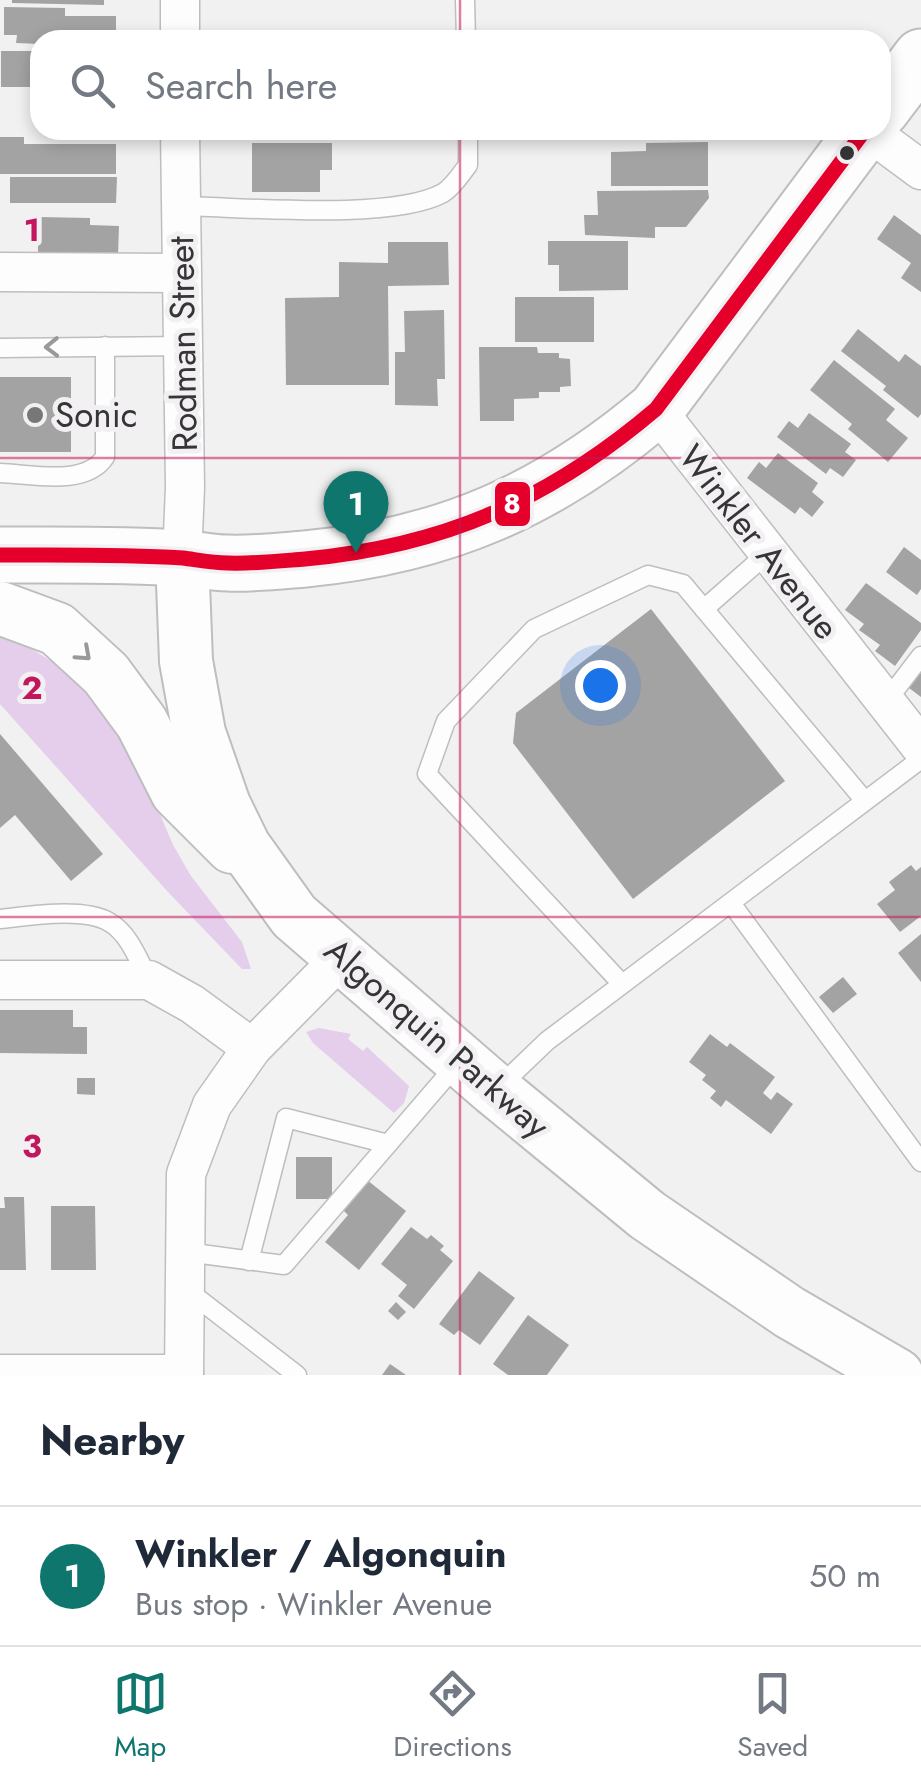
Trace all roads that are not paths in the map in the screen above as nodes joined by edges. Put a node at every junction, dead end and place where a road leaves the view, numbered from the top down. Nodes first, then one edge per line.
1 (180, 0) edge
2 (465, 0) edge
3 (180, 30) edge
4 (466, 30) edge
5 (921, 57) edge
6 (891, 97) edge
7 (180, 140) edge
8 (468, 140) edge
9 (858, 140) edge
10 (880, 140) edge
11 (921, 170) edge
12 (180, 206) junction
13 (0, 272) edge
14 (181, 273) junction
15 (104, 346) junction
16 (184, 346) junction
17 (0, 348) edge
18 (656, 409) junction
19 (0, 473) edge
20 (769, 552) junction
21 (0, 555) edge
22 (182, 558) junction
23 (0, 608) edge
24 (704, 609) junction
25 (921, 656) edge
26 (885, 703) junction
27 (921, 747) edge
28 (921, 759) edge
29 (865, 801) junction
30 (270, 886) junction
31 (731, 903) junction
32 (0, 919) edge
33 (342, 957) junction
34 (0, 980) edge
35 (149, 980) junction
36 (622, 984) junction
37 (252, 1048) junction
38 (478, 1075) junction
39 (388, 1144) junction
40 (921, 1162) edge
41 (249, 1261) junction
42 (185, 1270) junction
43 (0, 1374) edge
44 (184, 1374) edge
45 (297, 1375) edge
46 (897, 1375) edge

1 - 3 street
2 - 4 lane
5 - 6 main road
7 - 12 street, Rodman Street
8 - 12 lane
9 - 18 main road
10 - 11 street
12 - 14 street, Rodman Street
13 - 14 street
14 - 16 street, Rodman Street
15 - 16 lane
15 -> 17 lane
15 - 19 lane
16 - 22 street, Rodman Street
18 - 20 street, Winkler Avenue
18 - 22 main road, Winkler Avenue
20 - 24 lane
20 - 26 street, Winkler Avenue
21 - 22 main road, Winkler Avenue
22 - 30 main road, Algonquin Parkway
23 -> 30 main road
24 - 29 lane
24 - 36 lane
25 - 26 lane
26 - 27 street, Winkler Avenue
28 - 29 lane
29 - 31 lane
30 - 33 main road, Algonquin Parkway
31 - 36 lane
31 - 40 lane
32 - 35 lane
33 - 37 street
33 - 38 main road, Algonquin Parkway
34 - 35 street
35 - 37 street
36 - 38 lane
37 - 42 street
38 - 39 lane
38 - 46 main road, Algonquin Parkway
39 - 41 lane
39 - 41 lane
41 - 42 lane
42 - 44 street
42 - 45 lane
43 - 44 street

